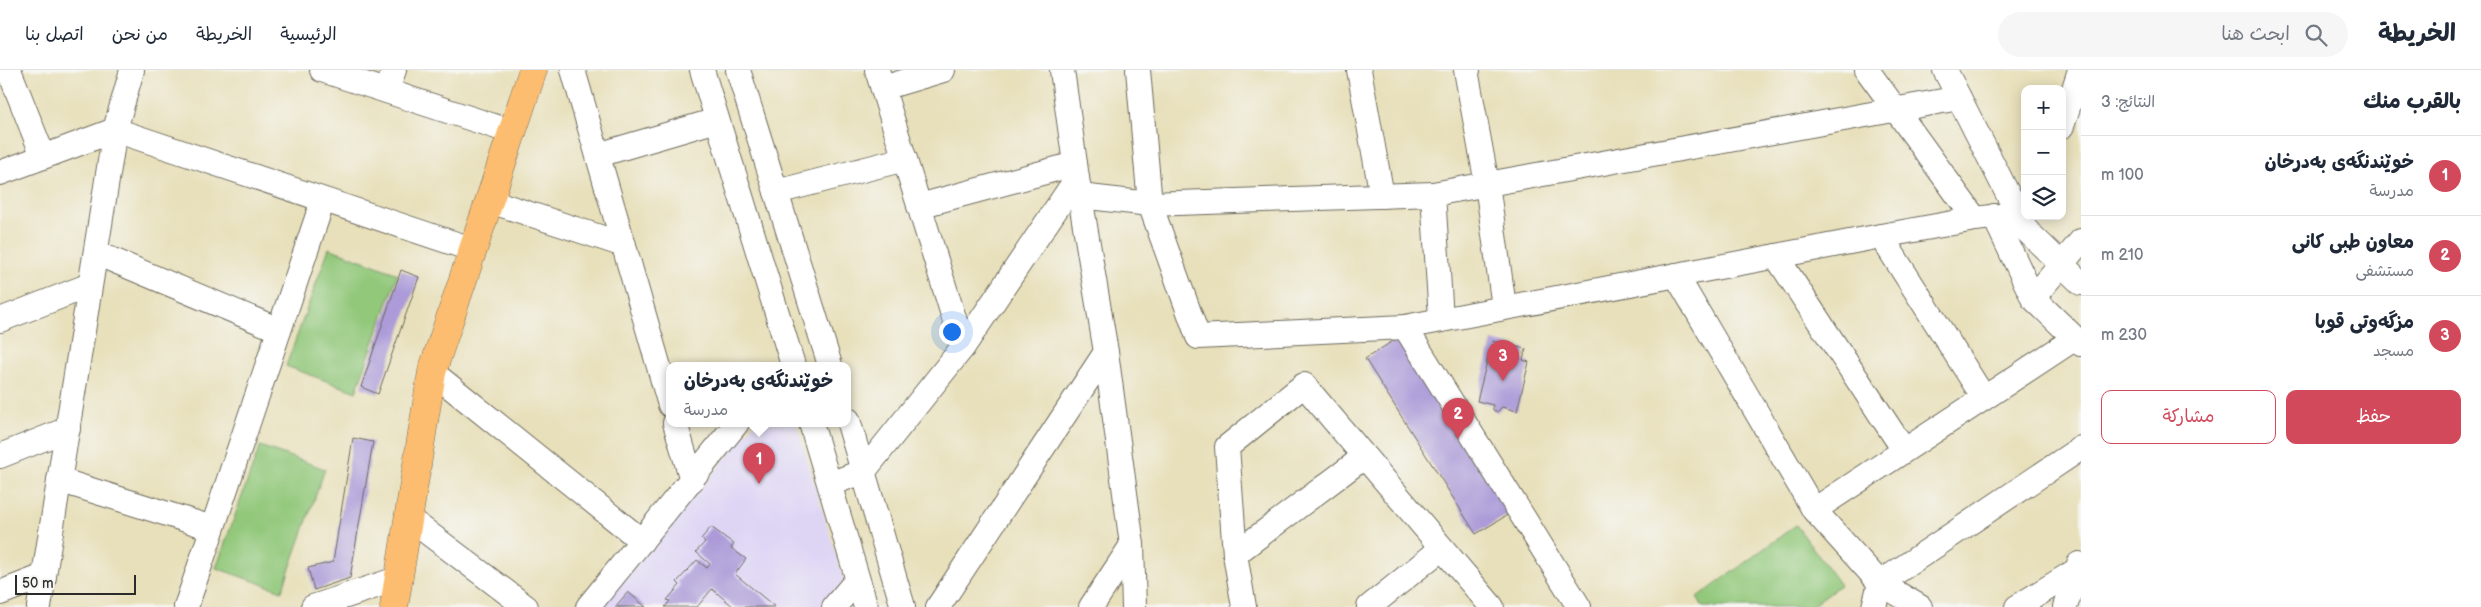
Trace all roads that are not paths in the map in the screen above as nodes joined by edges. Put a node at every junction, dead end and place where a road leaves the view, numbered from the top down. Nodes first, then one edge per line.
1 (9, 70) edge
2 (132, 70) edge
3 (322, 70) edge
4 (533, 70) edge
5 (573, 70) edge
6 (702, 70) edge
7 (738, 70) edge
8 (943, 70) edge
9 (1062, 70) edge
10 (1138, 70) edge
11 (1359, 70) edge
12 (1467, 70) edge
13 (1867, 70) edge
14 (1945, 70) edge
15 (2080, 70) edge
16 (880, 79) edge
17 (390, 80) edge
18 (1959, 98) junction
19 (1895, 110) junction
20 (2066, 114) edge
21 (717, 120) junction
22 (115, 130) junction
23 (512, 132) junction
24 (598, 155) junction
25 (43, 156) junction
26 (905, 159) junction
27 (0, 173) edge
28 (1077, 179) junction
29 (1487, 184) junction
30 (776, 192) junction
31 (1433, 194) junction
32 (1382, 196) junction
33 (323, 200) junction
34 (490, 201) junction
35 (1150, 204) junction
36 (919, 206) junction
37 (2021, 208) edge
38 (1985, 218) junction
39 (2024, 220) edge
40 (1880, 236) junction
41 (2081, 240) edge
42 (624, 245) junction
43 (474, 250) junction
44 (96, 253) junction
45 (1776, 256) junction
46 (2061, 265) junction
47 (1676, 275) junction
48 (2081, 283) edge
49 (90, 285) junction
50 (2033, 298) junction
51 (1504, 307) junction
52 (1441, 318) junction
53 (0, 320) edge
54 (1406, 327) junction
55 (279, 330) junction
56 (2078, 342) edge
57 (963, 347) junction
58 (1106, 352) junction
59 (788, 362) edge
60 (829, 362) edge
61 (432, 372) junction
62 (666, 391) edge
63 (1984, 398) junction
64 (676, 427) edge
65 (733, 427) edge
66 (812, 427) edge
67 (850, 427) edge
68 (68, 429) junction
69 (2081, 448) edge
70 (1904, 450) junction
71 (0, 456) edge
72 (1364, 457) junction
73 (864, 471) junction
74 (59, 480) junction
75 (692, 480) junction
76 (830, 484) junction
77 (1814, 510) junction
78 (407, 517) junction
79 (212, 528) junction
80 (642, 541) junction
81 (1132, 545) junction
82 (1441, 549) junction
83 (1235, 554) junction
84 (2079, 563) edge
85 (44, 576) junction
86 (397, 579) junction
87 (857, 580) junction
88 (1880, 583) junction
89 (0, 593) edge
90 (1576, 606) edge
91 (39, 607) edge
92 (186, 607) edge
93 (313, 607) edge
94 (394, 607) edge
95 (526, 607) edge
96 (588, 607) edge
97 (834, 607) edge
98 (866, 607) edge
99 (904, 607) edge
100 (938, 607) edge
101 (1091, 607) edge
102 (1134, 607) edge
103 (1244, 607) edge
104 (1369, 607) edge
105 (1492, 607) edge
106 (1874, 607) edge
107 (1920, 607) edge
108 (2017, 607) edge
109 (2065, 607) edge

1 - 25 street
2 - 22 street
3 - 17 street
4 - 23 main road
5 - 24 street
6 - 21 street
7 - 30 street
8 - 16 street
9 - 28 street
10 - 35 street
11 - 32 street
12 - 29 street
13 - 19 street
14 - 18 street
15 - 20 street
16 - 26 street
17 - 23 street
18 - 19 street
18 - 37 street
19 - 29 street
19 - 38 street
21 - 24 street
21 - 59 street
22 - 25 street
22 - 33 street
22 - 44 street
23 - 34 main road
24 - 42 street
25 - 27 street
26 - 30 street
26 - 36 street
28 - 35 street
28 - 36 street
28 - 57 street
28 - 58 street
29 - 31 street
29 - 51 street
30 - 60 street
31 - 32 street
31 - 52 street
32 - 35 street
33 - 43 street
33 - 55 street
34 - 42 street
34 - 43 main road
35 - 54 street
36 - 57 street
37 - 38 street
38 - 40 street
38 - 50 street
39 - 46 street
40 - 45 street
40 - 63 street
41 - 46 street
42 - 62 street
43 - 61 main road
44 - 49 street
44 - 55 street
45 - 47 street
45 - 70 street
46 - 48 street
46 - 50 street
47 - 51 street
47 - 77 street
49 - 53 street
49 - 68 street
50 - 56 street
51 - 52 street
52 - 54 street
54 - 90 street
55 - 79 street
56 - 63 street
57 - 73 street
58 - 81 street
58 - 100 street
61 - 78 main road
61 - 80 street
63 - 70 street
64 - 75 street
65 - 75 street
66 - 76 street
67 - 73 street
68 - 71 street
68 - 74 street
69 - 88 street
70 - 77 street
72 - 82 street
72 - 83 street
72 - 83 street
73 - 76 street
73 - 99 street
74 - 79 street
74 - 85 street
75 - 80 street
76 - 87 street
77 - 88 street
78 - 86 main road
78 - 95 street
79 - 92 street
80 - 96 street
81 - 101 street
81 - 102 street
82 - 104 street
82 - 105 street
83 - 103 street
84 - 108 street
84 - 109 street
85 - 89 street
85 - 91 street
86 - 93 street
86 - 94 main road
87 - 97 street
87 - 98 street
88 - 106 street
88 - 107 street

